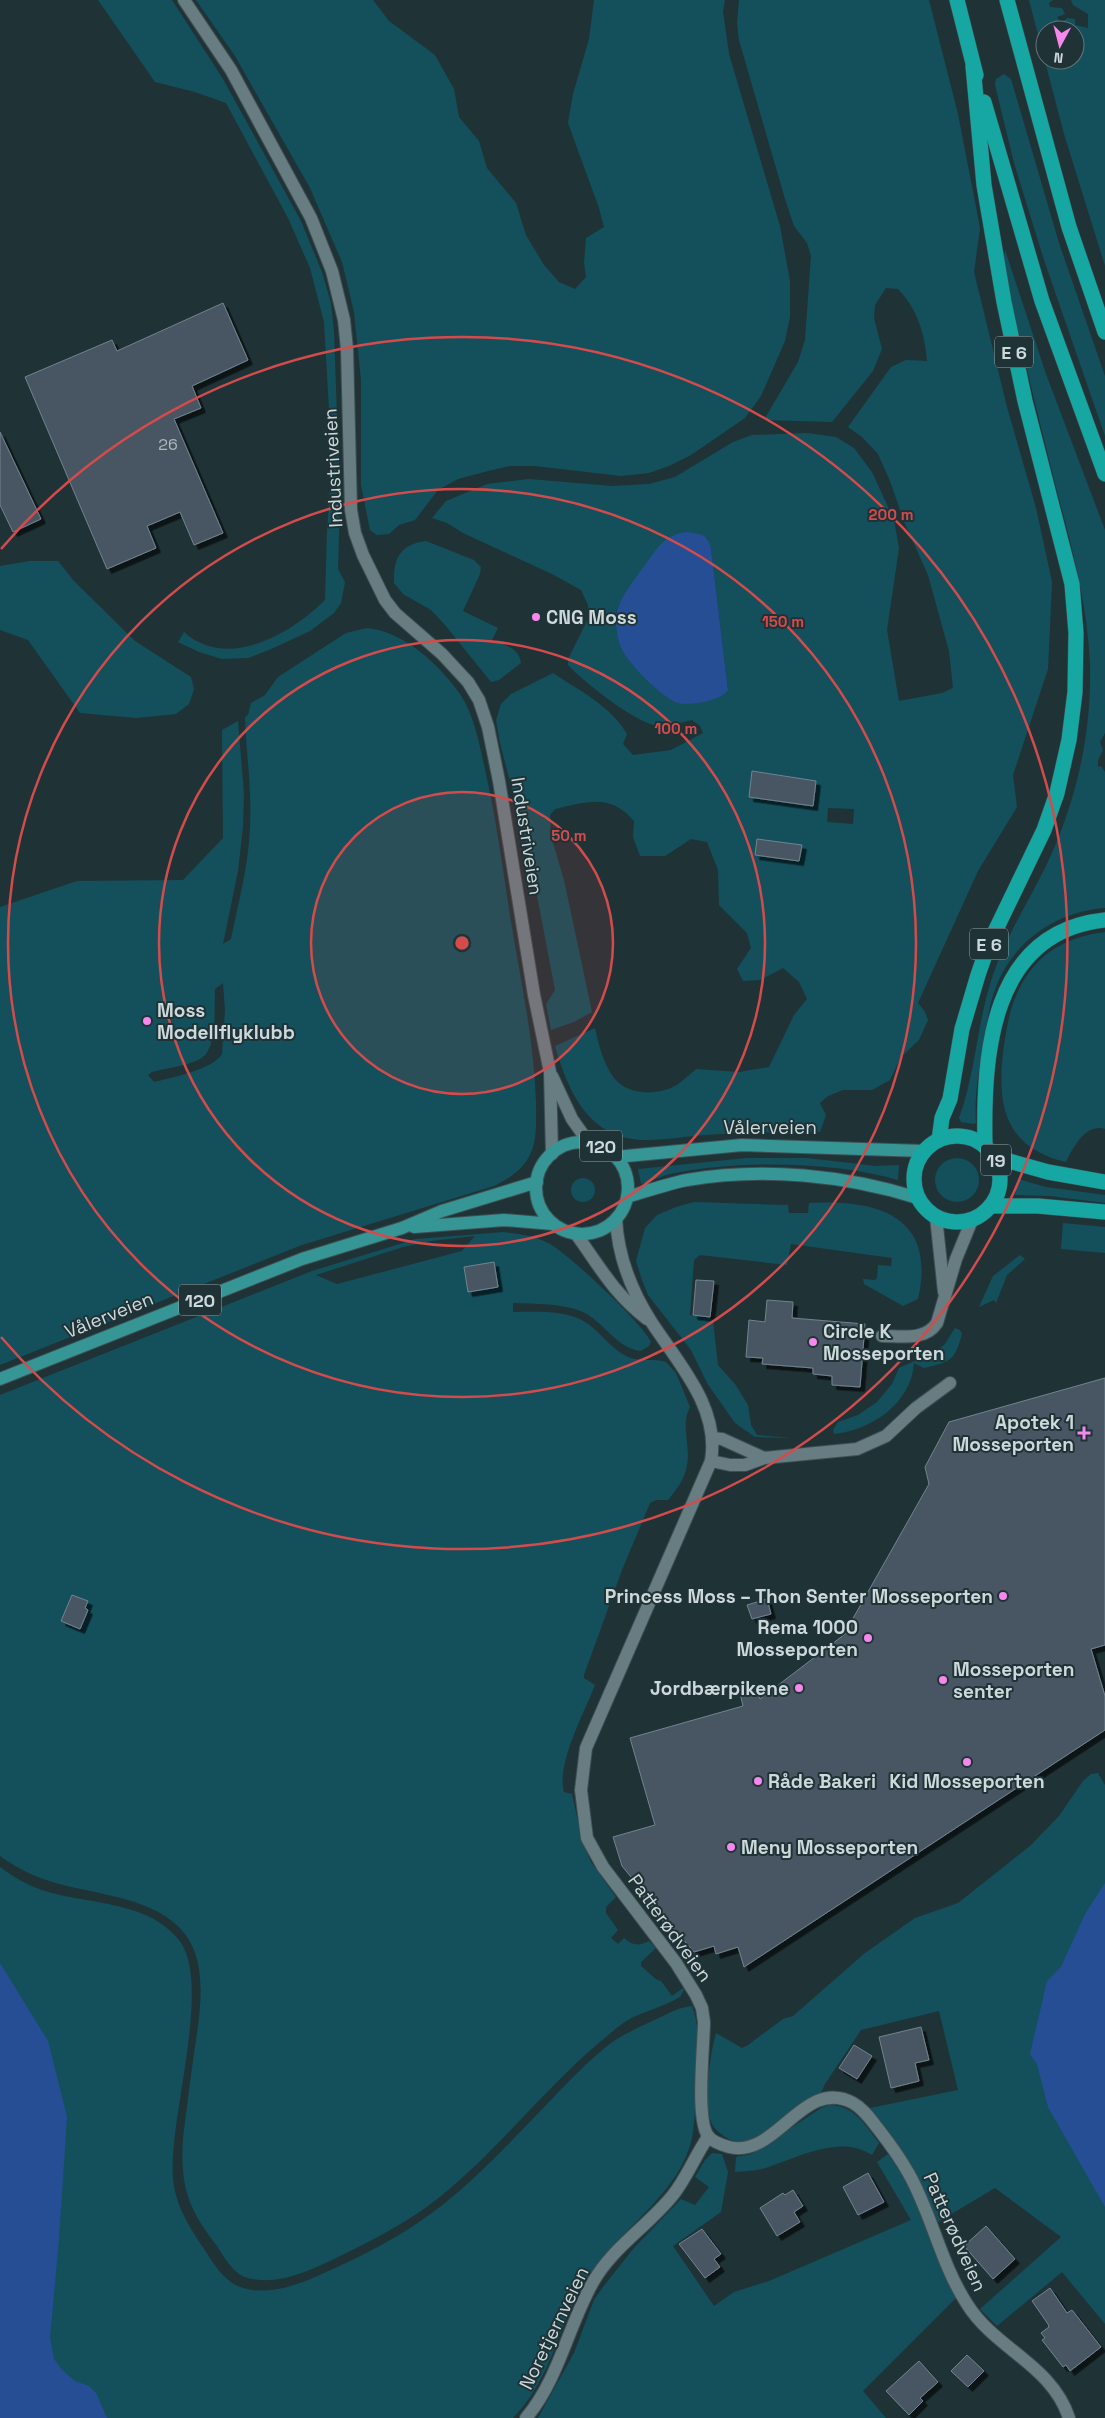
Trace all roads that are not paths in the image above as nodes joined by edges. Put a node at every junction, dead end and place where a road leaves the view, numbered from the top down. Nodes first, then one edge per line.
1 (184, 0) edge
2 (957, 0) edge
3 (1007, 0) edge
4 (974, 66) junction
5 (1105, 332) edge
6 (1105, 474) edge
7 (1105, 920) edge
8 (550, 1072) junction
9 (939, 1140) junction
10 (589, 1143) junction
11 (924, 1151) junction
12 (990, 1152) junction
13 (552, 1154) junction
14 (616, 1157) junction
15 (537, 1182) junction
16 (1105, 1182) edge
17 (628, 1197) junction
18 (918, 1198) junction
19 (991, 1206) junction
20 (1105, 1212) edge
21 (936, 1217) junction
22 (616, 1219) junction
23 (972, 1220) junction
24 (553, 1224) junction
25 (402, 1228) junction
26 (576, 1234) junction
27 (945, 1295) junction
28 (652, 1324) junction
29 (882, 1336) dead end
30 (0, 1380) edge
31 (950, 1383) dead end
32 (712, 1438) junction
33 (764, 1458) junction
34 (711, 1461) junction
35 (708, 2137) junction
36 (526, 2418) edge
37 (1069, 2418) edge

1 - 8 street, Industriveien
2 - 4 highway, E 6
3 - 5 highway
4 - 6 highway, E 6
4 - 9 highway, E 6
7 - 12 highway, E 6
8 - 10 street, Industriveien
8 - 13 street, Industriveien
9 - 11 highway, 19
9 - 12 highway, 19
10 - 13 main road, 120
10 - 14 main road, 120
11 - 14 main road, Vålerveien / 120
11 - 18 highway
12 - 16 highway, 19
12 - 19 highway, 19
13 - 15 main road, 120
14 - 17 main road, 120
15 - 24 main road
15 - 25 main road, Vålerveien / 120
17 - 18 main road
17 - 22 main road
18 - 21 highway
19 - 20 highway
19 - 23 highway
21 - 23 highway
21 - 27 street
22 - 26 main road
22 - 28 street, Patterødveien
23 - 27 street
24 - 25 main road, Vålerveien / 120
24 - 26 main road, 120
25 - 30 main road, Vålerveien / 120
26 - 28 street, Patterødveien
27 - 29 street
28 - 32 street, Patterødveien
31 - 33 street
32 - 33 street
32 - 34 street, Patterødveien
33 - 34 street
34 - 35 street, Patterødveien
35 - 36 street, Noretjernveien
35 - 37 street, Patterødveien

